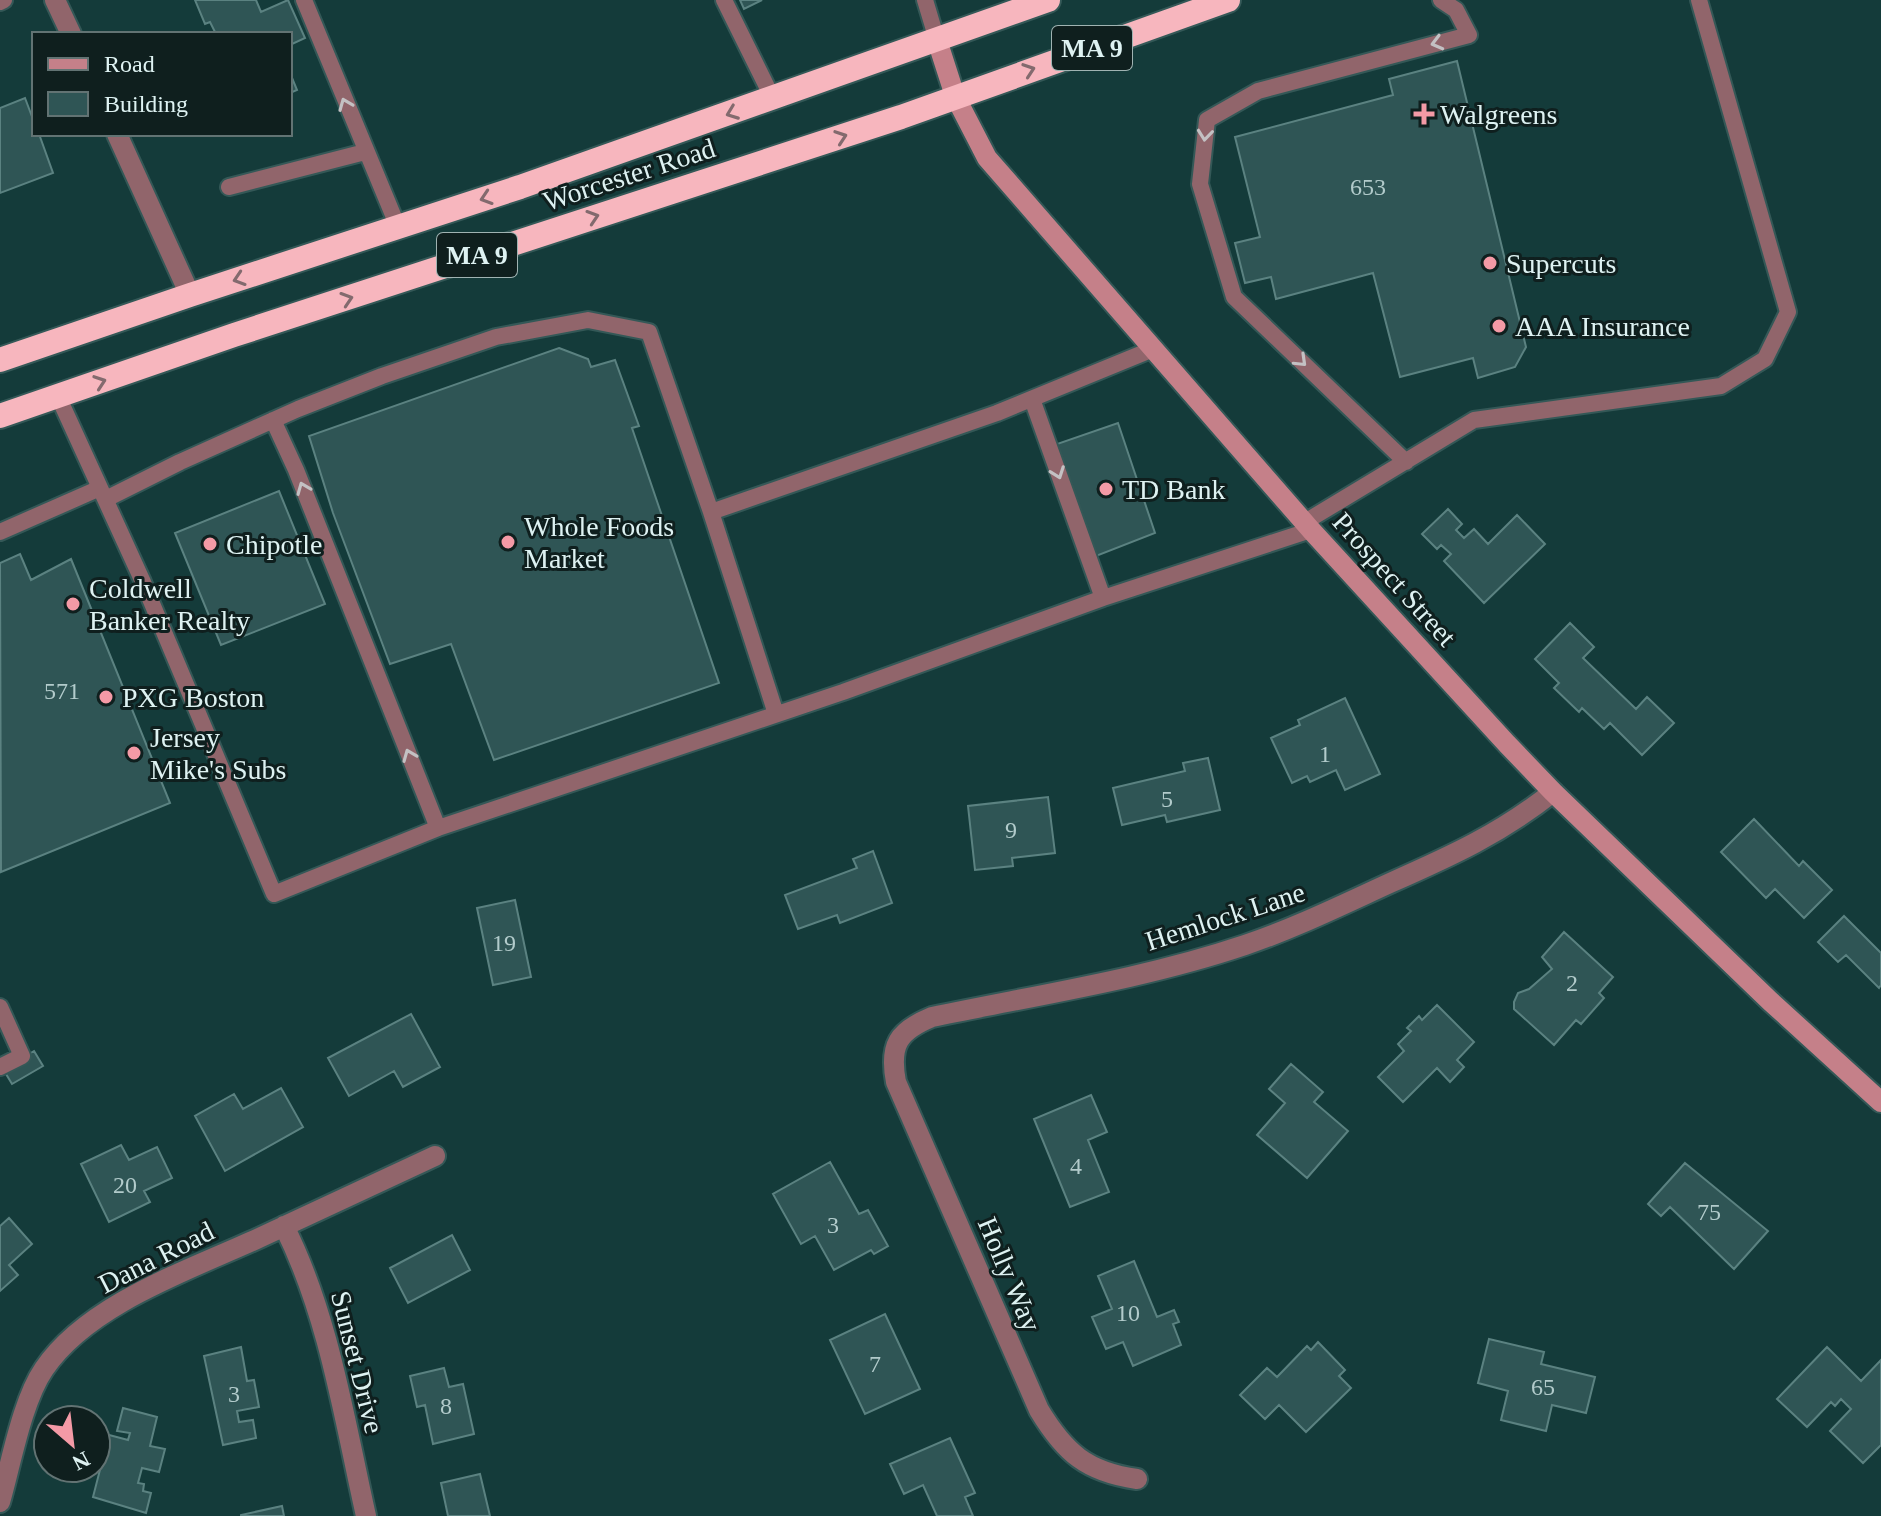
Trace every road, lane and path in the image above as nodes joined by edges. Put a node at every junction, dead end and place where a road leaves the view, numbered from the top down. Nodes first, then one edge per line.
1 (55, 0) edge
2 (304, 0) edge
3 (724, 0) edge
4 (925, 0) edge
5 (1048, 0) edge
6 (1228, 0) edge
7 (1441, 0) edge
8 (1699, 0) edge
9 (70, 32) edge
10 (937, 40) junction
11 (955, 96) junction
12 (772, 97) junction
13 (118, 136) edge
14 (365, 152) junction
15 (229, 187) dead end
16 (398, 227) junction
17 (190, 295) junction
18 (1153, 349) junction
19 (0, 360) edge
20 (58, 396) junction
21 (1032, 399) junction
22 (0, 416) edge
23 (273, 420) junction
24 (1406, 462) junction
25 (103, 494) junction
26 (711, 512) junction
27 (1308, 526) junction
28 (0, 532) edge
29 (1103, 598) junction
30 (776, 714) junction
31 (1553, 792) junction
32 (438, 828) junction
33 (0, 1007) edge
34 (896, 1042) joint
35 (0, 1067) edge
36 (1881, 1102) edge
37 (435, 1156) dead end
38 (284, 1226) junction
39 (1137, 1479) dead end
40 (0, 1502) edge
41 (366, 1516) edge

1 - 9 street
14 -> 2 lane
3 - 12 lane
4 - 10 lane
5 - 10 highway, Worcester Road / MA 9
11 -> 6 highway, Worcester Road / MA 9
7 -> 24 lane
8 - 24 lane
10 - 11 street, Prospect Street
10 - 12 highway, Worcester Road / MA 9
11 - 18 street, Prospect Street
20 -> 11 highway, Worcester Road / MA 9
12 -> 16 highway, Worcester Road / MA 9
13 - 17 street
14 - 15 lane
14 - 16 lane
16 -> 17 highway, Worcester Road / MA 9
17 - 19 highway, Worcester Road / MA 9
18 - 21 lane
18 - 27 street, Prospect Street
20 - 22 highway, Worcester Road / MA 9
20 - 25 lane
21 - 26 lane
21 -> 29 lane
23 - 25 lane
23 - 26 lane
32 -> 23 lane
24 - 27 lane
25 - 28 lane
25 - 32 lane
26 - 30 lane
27 - 29 lane
27 - 31 street, Prospect Street
29 - 30 lane
30 - 32 lane
31 - 34 street, Hemlock Lane
31 - 36 street, Prospect Street
33 - 35 lane
34 - 39 street, Holly Way
37 - 38 street, Dana Road
38 - 40 street, Dana Road
38 - 41 street, Sunset Drive

